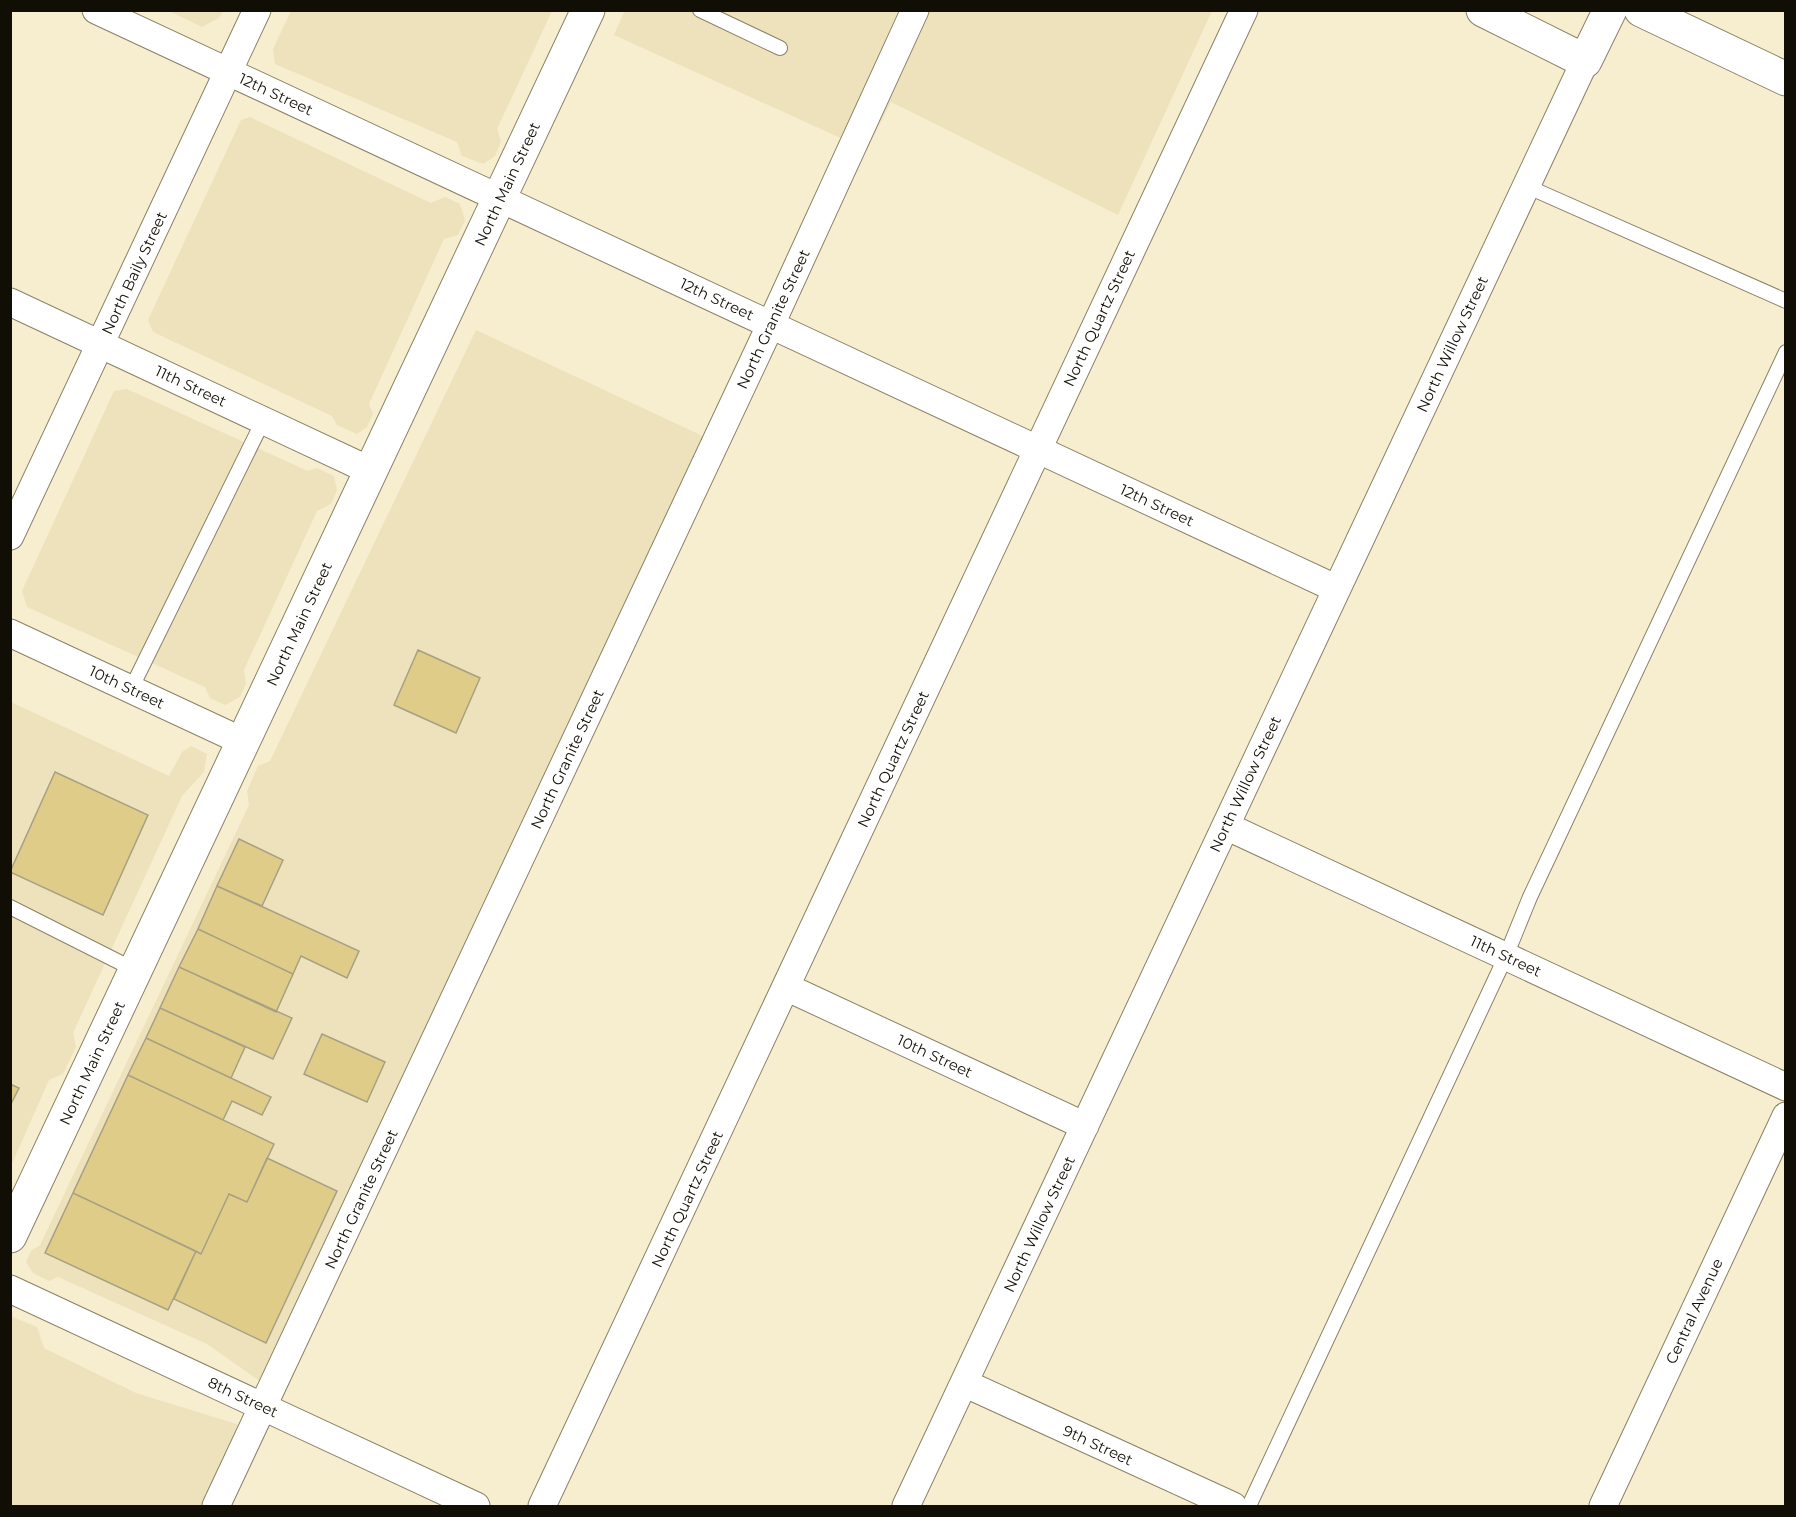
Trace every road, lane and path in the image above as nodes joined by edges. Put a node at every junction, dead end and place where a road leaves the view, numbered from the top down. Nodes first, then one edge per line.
1 (96, 10) edge
2 (257, 10) edge
3 (588, 10) edge
4 (700, 10) edge
5 (915, 10) edge
6 (1244, 10) edge
7 (1483, 10) edge
8 (1610, 10) edge
9 (1641, 10) edge
10 (780, 48) dead end
11 (1585, 61) junction
12 (228, 72) junction
13 (1785, 79) edge
14 (1526, 186) junction
15 (500, 199) junction
16 (1785, 301) edge
17 (10, 302) edge
18 (771, 324) junction
19 (100, 344) junction
20 (1785, 352) edge
21 (263, 421) junction
22 (1038, 449) junction
23 (371, 471) junction
24 (10, 536) edge
25 (1337, 589) junction
26 (10, 633) edge
27 (131, 689) junction
28 (244, 742) junction
29 (1226, 826) junction
30 (10, 907) edge
31 (1506, 956) junction
32 (135, 970) junction
33 (786, 987) junction
34 (1785, 1087) edge
35 (1785, 1116) edge
36 (1084, 1126) junction
37 (10, 1236) edge
38 (10, 1289) edge
39 (964, 1383) junction
40 (263, 1406) junction
41 (216, 1506) edge
42 (476, 1506) edge
43 (542, 1506) edge
44 (906, 1506) edge
45 (1233, 1506) edge
46 (1249, 1506) edge
47 (1603, 1506) edge

1 - 12 street, 12th Street
2 - 12 street, North Baily Street
3 - 15 street, North Main Street
4 - 10 lane
5 - 18 street, North Granite Street
6 - 22 street, North Quartz Street
7 - 11 street
8 - 11 street
9 - 13 street
11 - 14 street, North Willow Street
12 - 15 street, 12th Street
12 - 19 street, North Baily Street
14 - 16 lane
14 - 25 street, North Willow Street
15 - 18 street, 12th Street
15 - 23 street, North Main Street
17 - 19 street, 11th Street
18 - 22 street, 12th Street
18 - 40 street, North Granite Street
19 - 21 street, 11th Street
19 - 24 street, North Baily Street
20 - 31 lane
21 - 23 street, 11th Street
21 - 27 lane
22 - 25 street, 12th Street
22 - 33 street, North Quartz Street
23 - 28 street, North Main Street
25 - 29 street, North Willow Street
26 - 27 street, 10th Street
27 - 28 street, 10th Street
28 - 32 street, North Main Street
29 - 31 street, 11th Street
29 - 36 street, North Willow Street
30 - 32 lane
31 - 34 street, 11th Street
31 - 46 lane
32 - 37 street, North Main Street
33 - 36 street, 10th Street
33 - 43 street, North Quartz Street
35 - 47 street, Central Avenue
36 - 39 street, North Willow Street
38 - 40 street, 8th Street
39 - 44 street, North Willow Street
39 - 45 street, 9th Street
40 - 41 street, North Granite Street
40 - 42 street, 8th Street

